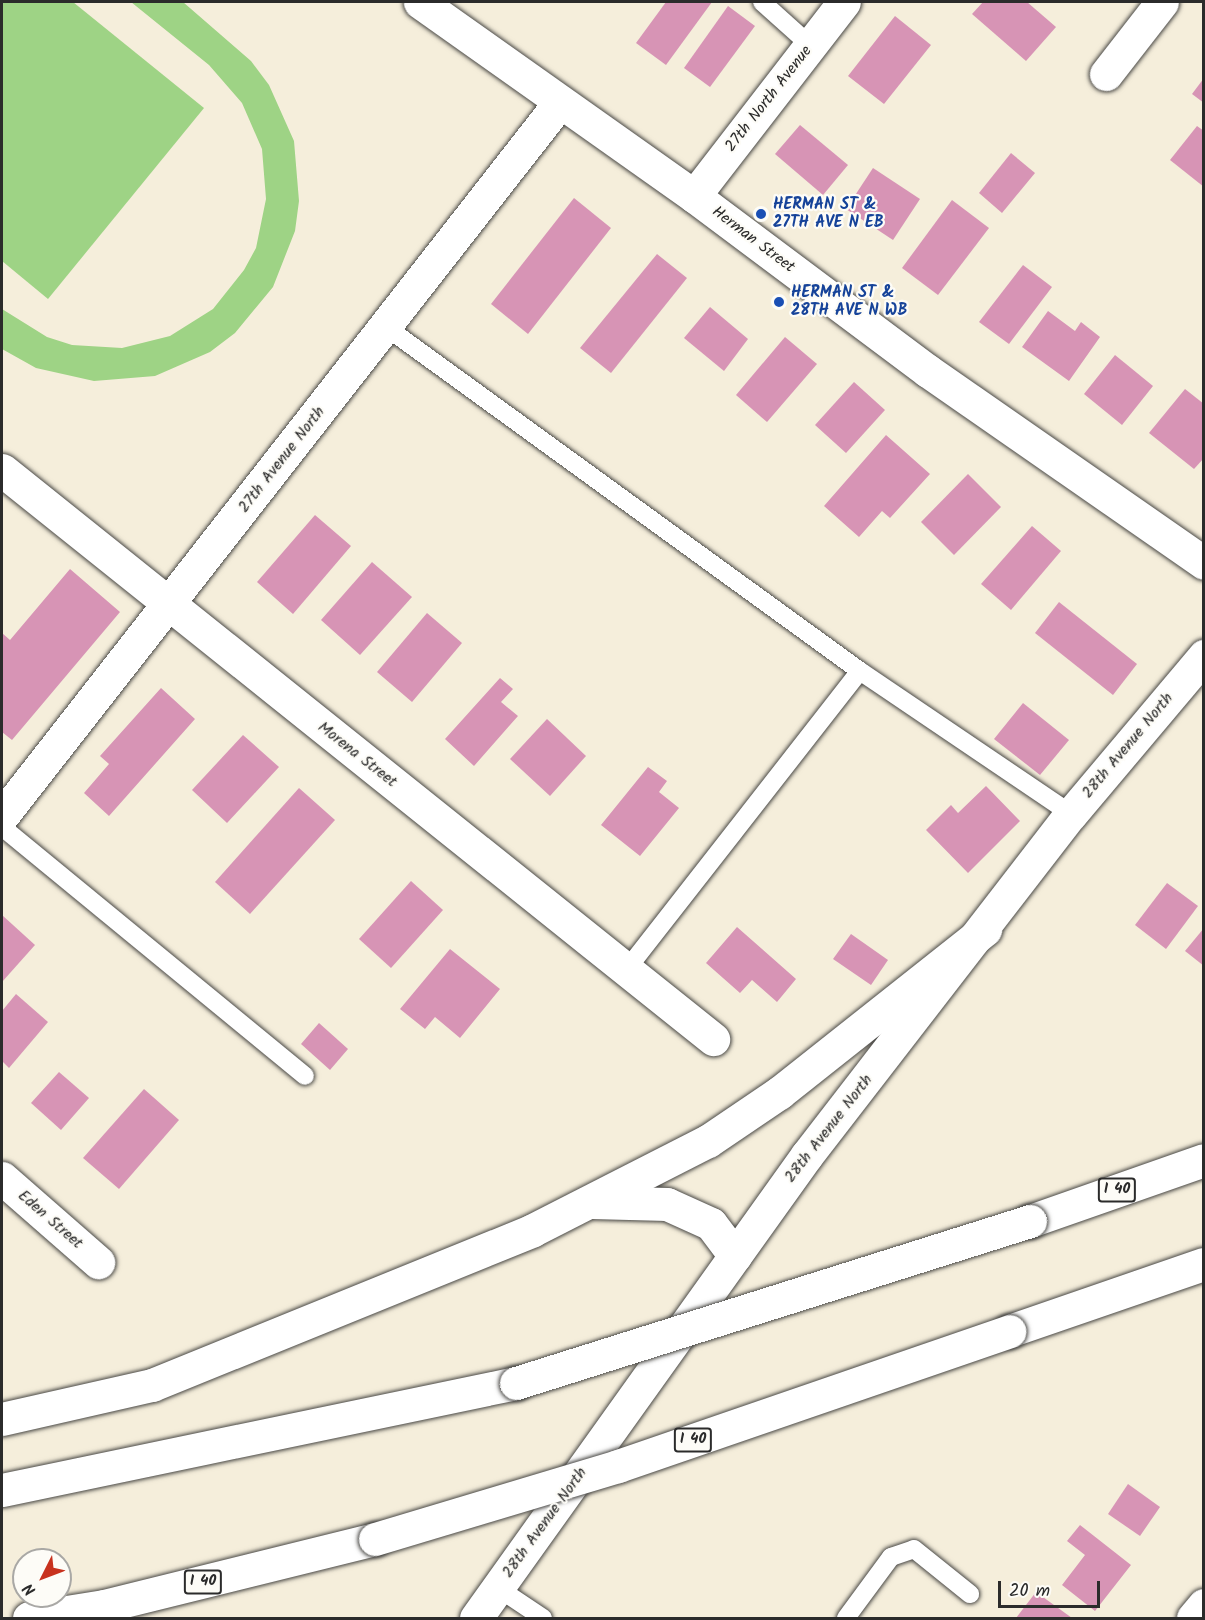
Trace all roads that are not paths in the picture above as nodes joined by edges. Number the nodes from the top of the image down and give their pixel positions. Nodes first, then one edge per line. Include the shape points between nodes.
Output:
1 (420, 2) edge
2 (762, 2) edge
3 (844, 2) edge
4 (1162, 2) edge
5 (811, 46) junction
6 (1106, 74) dead end
7 (560, 102) junction
8 (694, 196) junction
9 (386, 327) junction
10 (2, 470) edge
11 (1203, 562) edge
12 (168, 606) junction
13 (1203, 656) edge
14 (860, 672) junction
15 (1071, 814) junction
16 (2, 816) edge
17 (2, 827) edge
18 (986, 930) junction
19 (627, 969) junction
20 (713, 1039) dead end
21 (305, 1076) dead end
22 (1203, 1160) edge
23 (2, 1178) edge
24 (589, 1202) junction
25 (735, 1256) junction
26 (98, 1262) dead end
27 (1203, 1264) edge
28 (2, 1419) edge
29 (2, 1490) edge
30 (498, 1588) junction
31 (970, 1594) dead end
32 (1203, 1605) edge
33 (29, 1618) edge
34 (476, 1618) edge
35 (543, 1618) edge
36 (846, 1618) edge
37 (1193, 1618) edge

1 - 7 main road, Herman Street
2 - 5 lane
3 - 5 main road, 27th North Avenue
4 - 6 main road
5 - 8 main road, 27th North Avenue
7 - 8 main road, Herman Street
7 - 9 main road, 27th Avenue North
8 - 11 main road, Herman Street via 928,371
9 - 12 main road, 27th Avenue North
9 - 14 lane
10 - 12 main road, Morena Street
12 - 16 main road, 27th Avenue North
12 - 19 main road, Morena Street
13 - 15 main road, 28th Avenue North
14 - 15 lane
14 - 19 lane
15 - 18 main road, 28th Avenue North
17 - 21 lane
18 - 24 main road via 770,1099 708,1141
18 - 25 main road, 28th Avenue North via 807,1155
19 - 20 main road, Morena Street
22 - 29 main road, I 40, bridge via 1030,1221 516,1383
23 - 26 main road, Eden Street
24 - 25 main road via 667,1204 711,1224
24 - 28 main road via 533,1230 152,1385
25 - 30 main road, 28th Avenue North
27 - 33 main road, I 40, bridge via 618,1466 375,1539 104,1606
30 - 34 main road, 28th Avenue North
30 - 35 lane
31 - 36 lane via 914,1549 891,1557
32 - 37 main road

